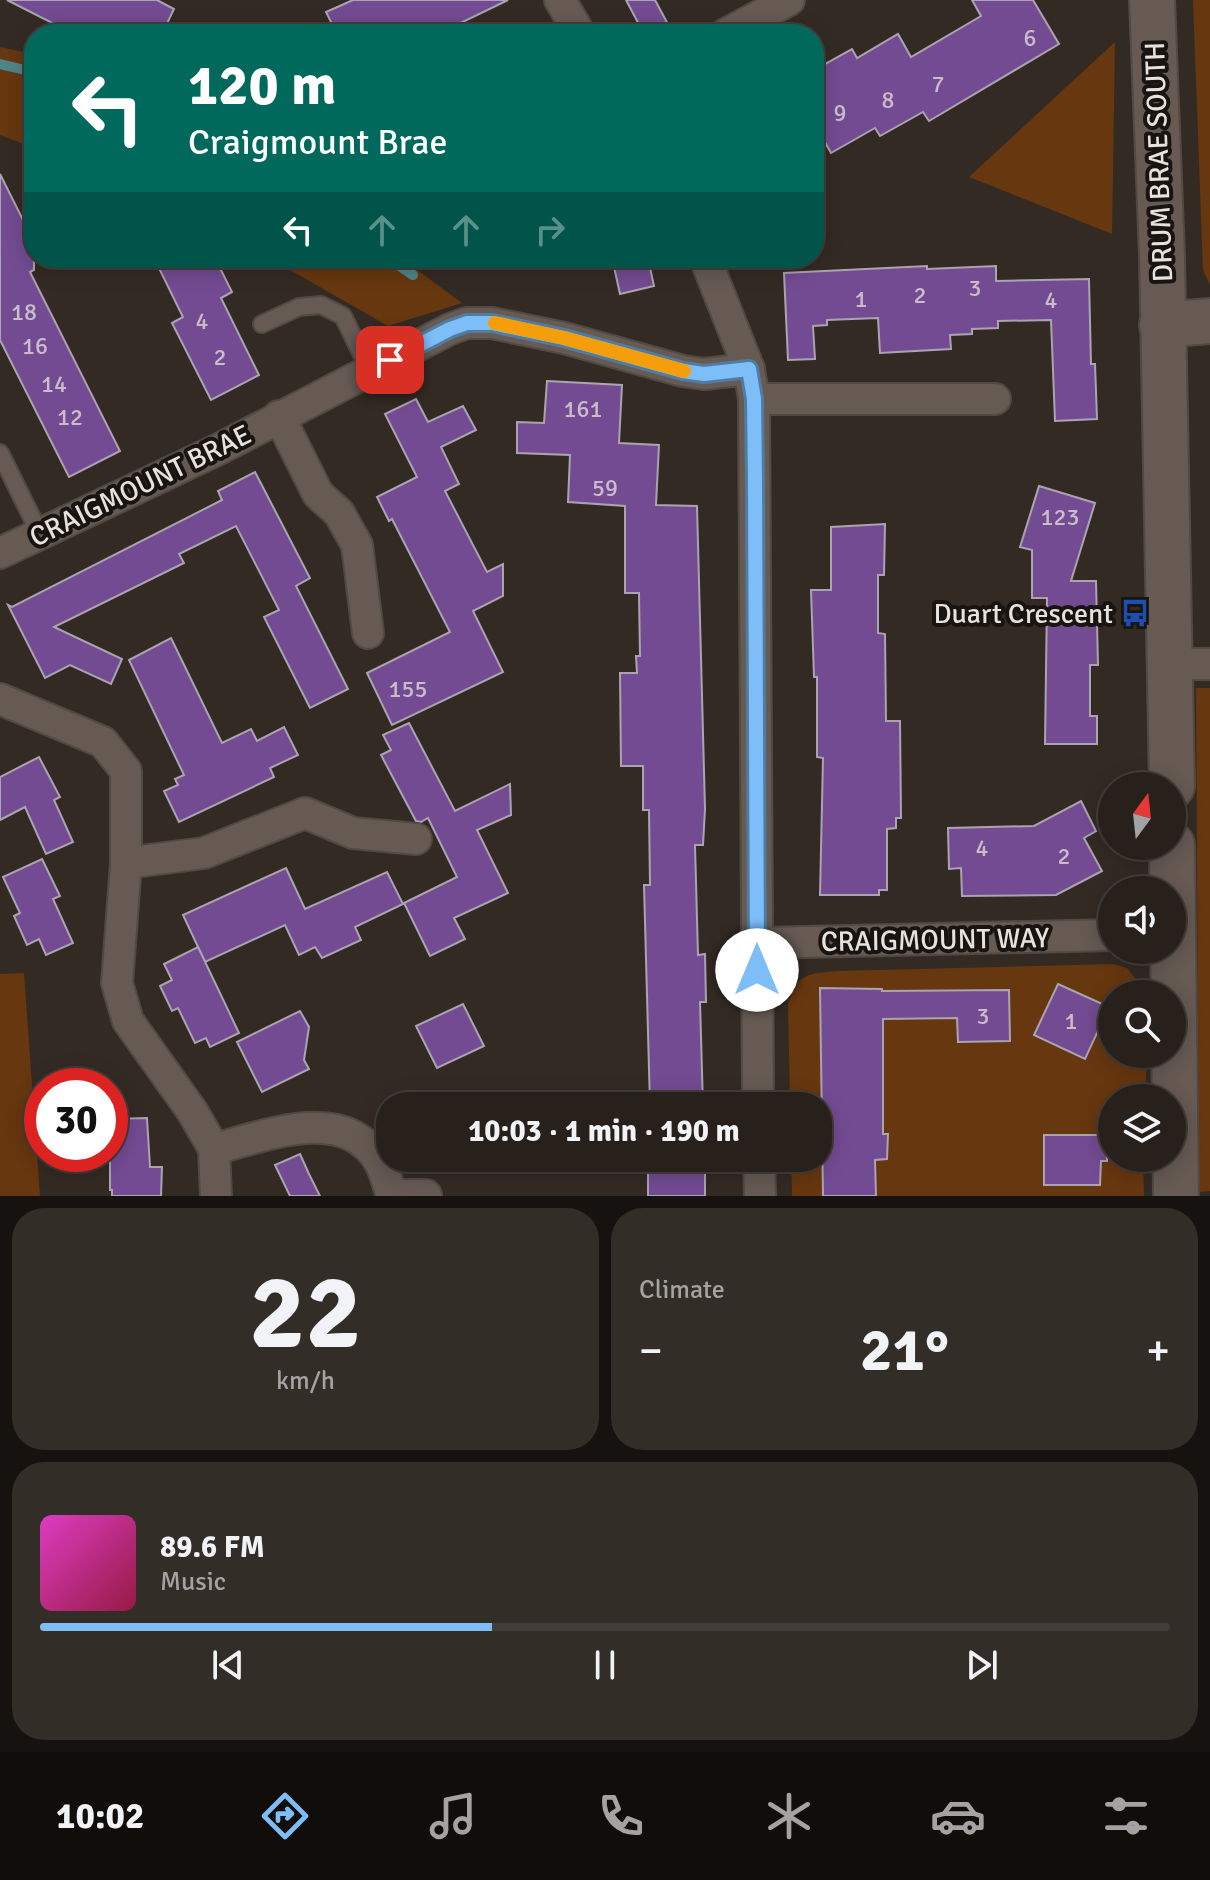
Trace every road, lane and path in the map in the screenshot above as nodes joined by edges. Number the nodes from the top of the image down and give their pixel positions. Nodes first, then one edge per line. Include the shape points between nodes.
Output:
1 (560, 0) edge
2 (789, 0) edge
3 (1152, 0) edge
4 (574, 24) edge
5 (745, 24) edge
6 (709, 268) edge
7 (1210, 321) edge
8 (262, 324) dead end
9 (1162, 325) junction
10 (749, 369) junction
11 (370, 371) junction
12 (754, 399) junction
13 (995, 399) dead end
14 (279, 416) junction
15 (0, 453) edge
16 (40, 534) junction
17 (0, 553) edge
18 (368, 633) dead end
19 (1191, 664) edge
20 (0, 699) edge
21 (1174, 772) edge
22 (416, 839) dead end
23 (126, 863) junction
24 (1098, 935) edge
25 (757, 943) junction
26 (1172, 964) edge
27 (758, 1092) edge
28 (214, 1149) junction
29 (759, 1172) edge
30 (392, 1195) edge
31 (426, 1195) edge
32 (216, 1196) edge
33 (760, 1196) edge
34 (1176, 1196) edge

1 - 4 street
2 - 5 street
3 - 9 main road, DRUM BRAE SOUTH
6 - 10 street
7 - 9 main road
8 - 11 lane via 299,307 321,305 343,316
9 - 19 main road, DRUM BRAE SOUTH via 1166,471
10 - 11 street, CRAIGMOUNT BRAE via 683,371 564,338 467,323
10 - 12 street
11 - 14 street, CRAIGMOUNT BRAE
12 - 13 street
12 - 25 street
14 - 16 street, CRAIGMOUNT BRAE
14 - 18 street, CRAIGMOUNT BRAE via 318,494 339,513 357,545
15 - 16 lane
16 - 17 street, CRAIGMOUNT BRAE
19 - 21 main road
20 - 23 street via 103,742 126,771
22 - 23 street via 353,833 305,813 204,853
23 - 28 street via 117,983 128,1021
24 - 25 street, CRAIGMOUNT WAY
25 - 27 street
26 - 34 main road
28 - 30 street via 295,1129 343,1131 366,1145 380,1162
28 - 32 street
29 - 33 street
30 - 31 street

